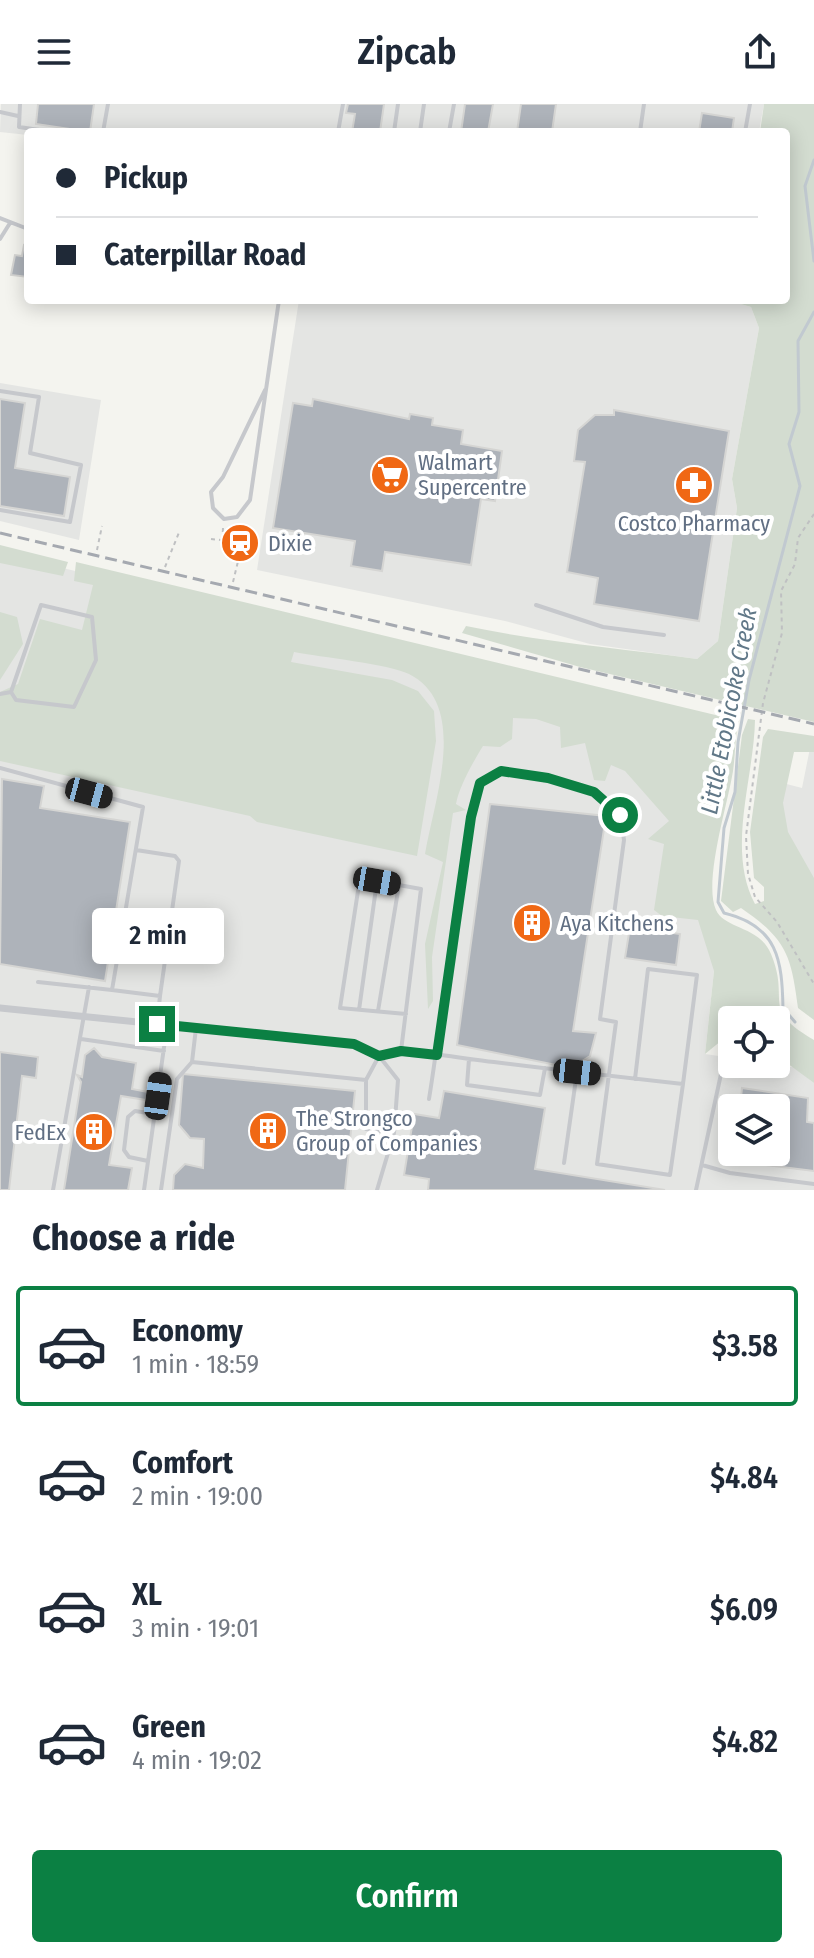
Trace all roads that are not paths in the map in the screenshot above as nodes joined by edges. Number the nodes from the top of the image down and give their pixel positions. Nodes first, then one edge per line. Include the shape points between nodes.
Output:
1 (20, 104) edge
2 (108, 104) edge
3 (343, 104) edge
4 (398, 104) edge
5 (424, 104) edge
6 (454, 104) edge
7 (644, 104) edge
8 (750, 104) edge
9 (0, 112) edge
10 (18, 116) junction
11 (26, 128) edge
12 (104, 128) edge
13 (339, 128) edge
14 (395, 128) edge
15 (421, 128) edge
16 (450, 128) edge
17 (641, 128) edge
18 (746, 128) edge
19 (0, 218) edge
20 (10, 223) junction
21 (24, 228) edge
22 (0, 239) edge
23 (278, 304) edge
24 (265, 390) junction
25 (0, 391) edge
26 (0, 510) edge
27 (536, 605) dead end
28 (664, 635) dead end
29 (11, 692) junction
30 (0, 694) edge
31 (0, 768) edge
32 (136, 850) junction
33 (377, 881) junction
34 (399, 885) junction
35 (38, 982) dead end
36 (89, 987) junction
37 (112, 990) junction
38 (160, 996) junction
39 (0, 1008) edge
40 (359, 1010) junction
41 (378, 1011) junction
42 (406, 1014) junction
43 (85, 1017) junction
44 (157, 1024) junction
45 (167, 1025) junction
46 (196, 1028) junction
47 (81, 1039) junction
48 (164, 1051) junction
49 (401, 1051) junction
50 (437, 1055) junction
51 (379, 1056) junction
52 (469, 1059) junction
53 (192, 1062) junction
54 (545, 1068) junction
55 (577, 1072) junction
56 (607, 1075) junction
57 (720, 1078) edge
58 (635, 1079) junction
59 (366, 1080) junction
60 (683, 1084) junction
61 (429, 1099) dead end
62 (155, 1114) junction
63 (394, 1133) junction
64 (148, 1161) junction
65 (564, 1163) dead end
66 (702, 1165) junction
67 (814, 1184) edge
68 (53, 1190) edge
69 (144, 1190) edge
70 (161, 1190) edge
71 (377, 1190) edge
72 (696, 1190) edge

1 - 10 lane
2 - 12 lane
3 - 13 lane
4 - 14 lane
5 - 15 lane
6 - 16 lane
7 - 17 lane
8 - 18 lane
9 - 10 lane
10 - 11 lane via 19,127
19 - 20 lane
20 - 21 lane
20 - 22 lane
23 - 24 lane
24 - 24 lane via 211,492 213,508 224,519 237,517 250,500
25 - 26 lane via 39,397 30,453 81,465 70,522
27 - 28 lane via 603,627
29 - 29 lane via 41,605 92,617 96,660 74,707 16,700
29 - 30 lane
31 - 32 lane via 143,807
32 - 37 lane
32 - 38 lane via 178,857
33 - 34 lane
33 - 40 lane
33 - 40 lane via 360,878 340,1008
34 - 41 lane
34 - 42 lane via 421,889
35 - 36 lane
36 - 37 lane
36 - 43 lane
37 - 38 lane
38 - 44 lane
39 - 43 street
40 - 41 lane
41 - 42 lane
42 - 49 lane
43 - 44 street
43 - 47 lane
44 - 45 street
45 - 46 street
45 - 48 lane
46 - 51 street via 354,1044
46 - 53 lane
47 - 48 lane
47 - 68 lane
48 - 62 lane
49 - 50 lane
49 - 51 lane
50 - 52 lane
50 - 56 lane via 471,817 480,783 501,771 594,792 620,815 624,840 600,1019 616,1022
50 - 61 lane
51 - 59 lane
51 - 63 lane via 398,1080
52 - 54 lane
52 - 54 lane via 467,1085 540,1095
53 - 59 lane
53 - 70 lane via 177,1079
54 - 55 lane
55 - 56 lane
55 - 65 lane
56 - 58 lane
56 - 60 lane via 597,1164 670,1175
57 - 66 lane
58 - 60 lane
58 - 60 lane via 648,969 697,975
59 - 63 lane via 366,1129
62 - 64 lane
62 - 64 lane via 135,1111 128,1117 124,1150 129,1157
63 - 71 lane
64 - 69 lane
66 - 67 lane
66 - 72 lane

